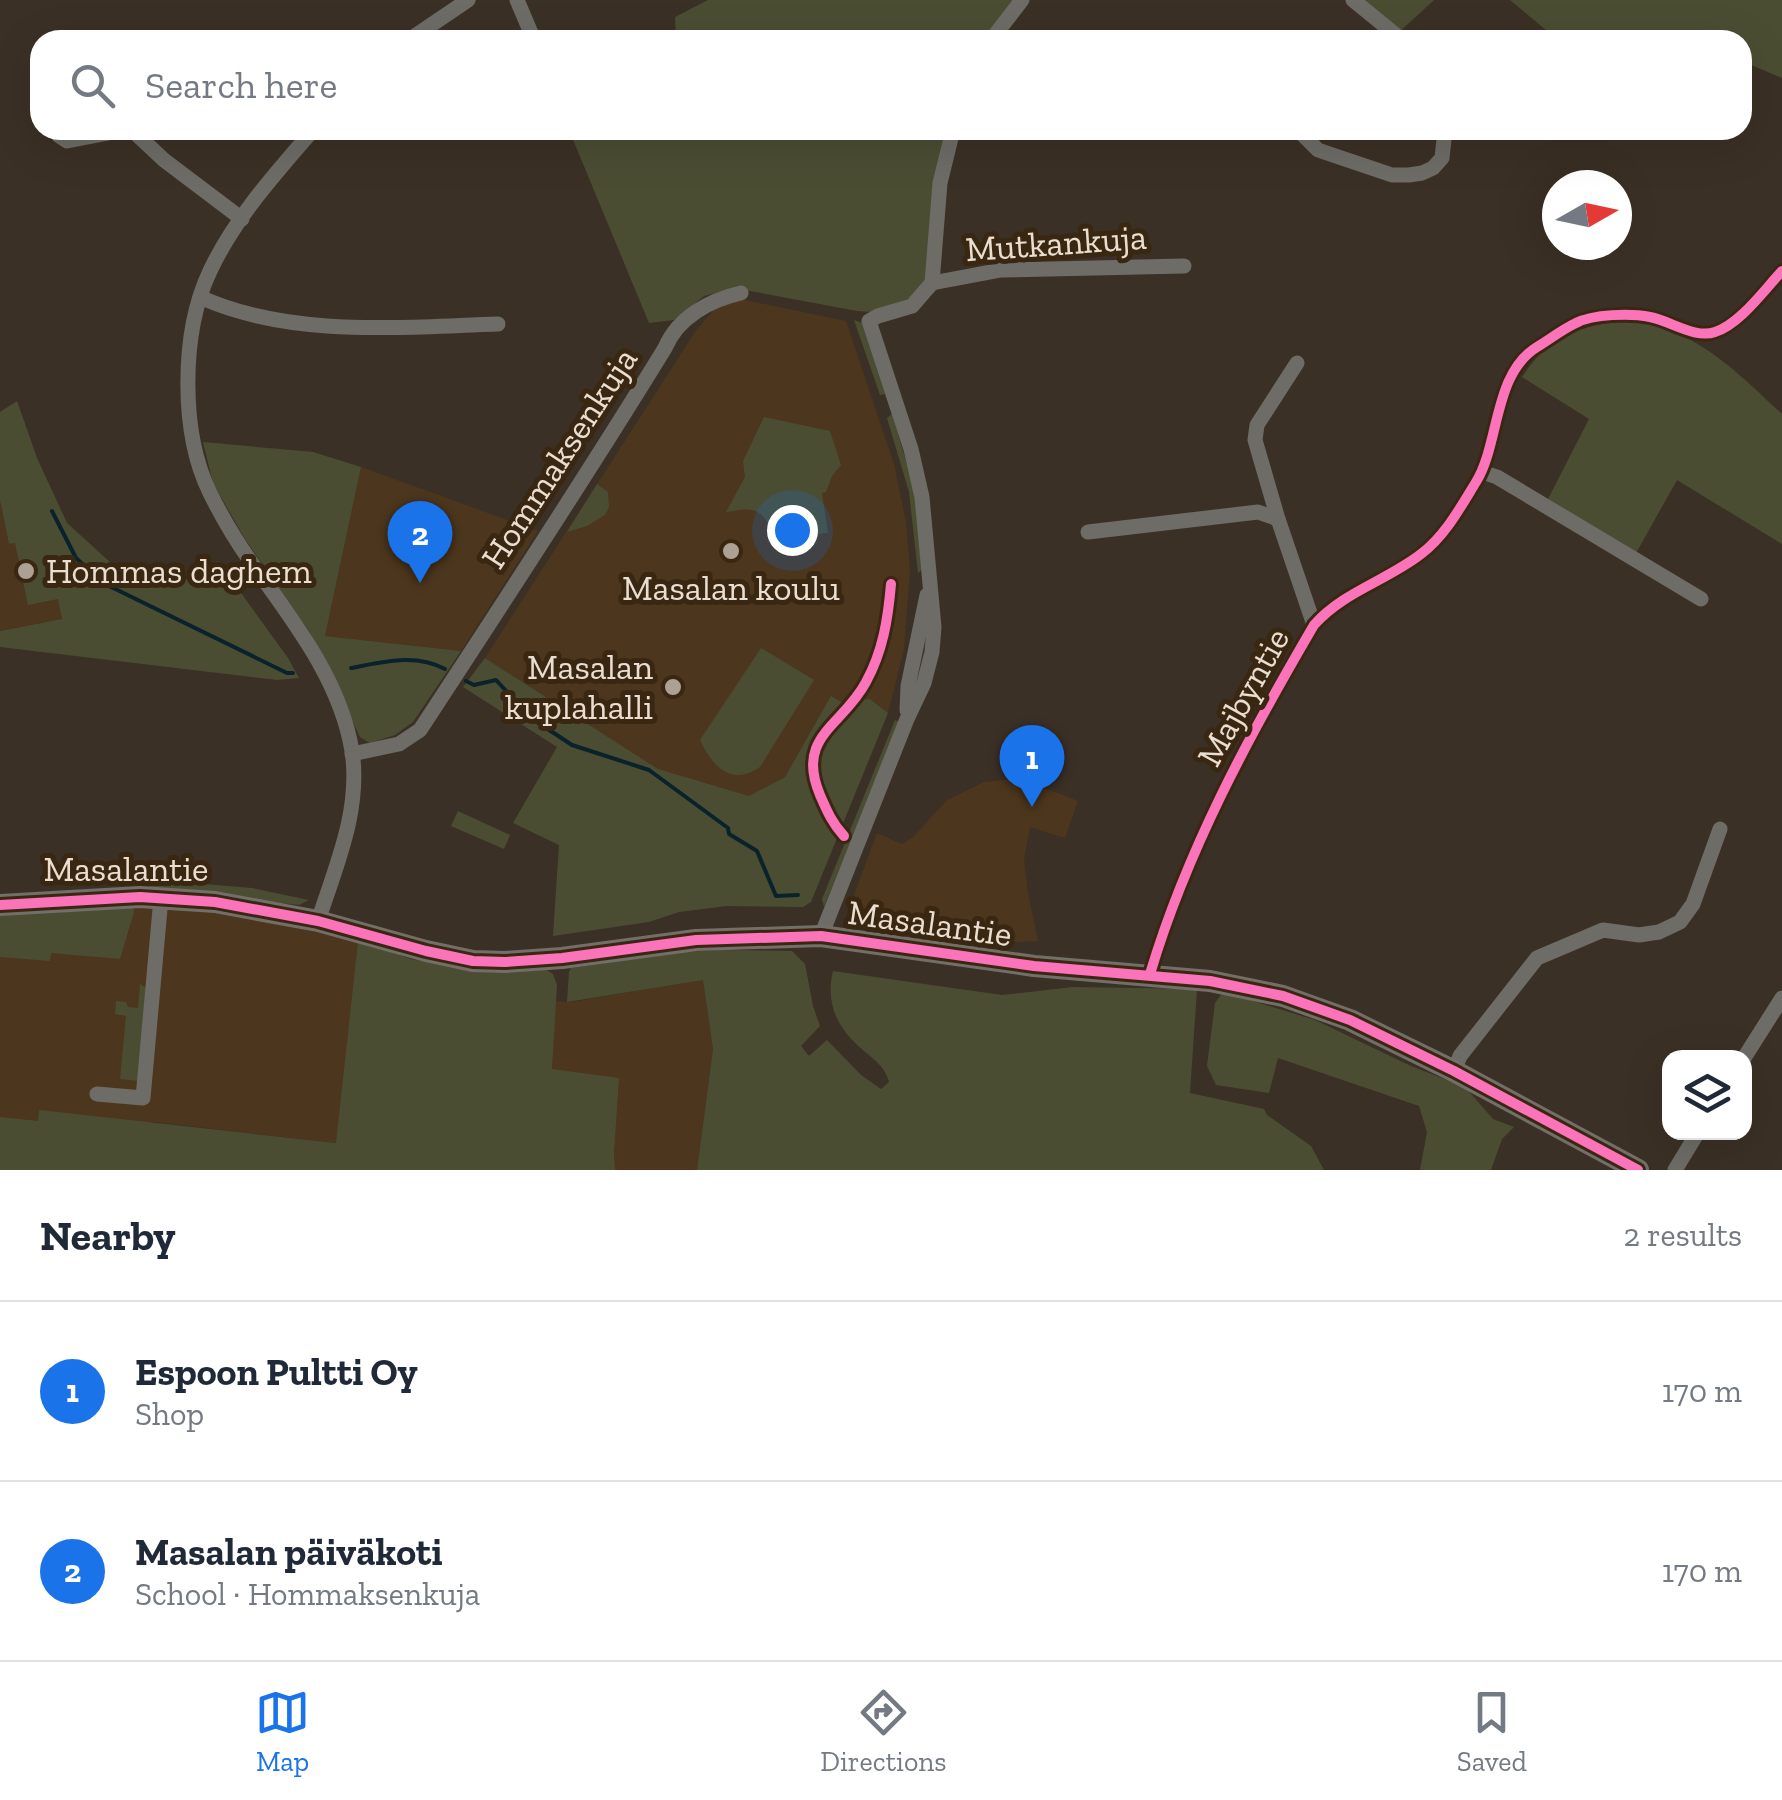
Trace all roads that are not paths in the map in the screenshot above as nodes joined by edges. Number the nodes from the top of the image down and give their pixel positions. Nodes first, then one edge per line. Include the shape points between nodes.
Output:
1 (468, 0) edge
2 (517, 0) edge
3 (1022, 0) edge
4 (1352, 0) edge
5 (424, 30) edge
6 (530, 30) edge
7 (1000, 30) edge
8 (1390, 30) edge
9 (140, 140) edge
10 (303, 140) edge
11 (951, 140) edge
12 (1308, 140) edge
13 (1445, 140) edge
14 (242, 218) junction
15 (1184, 266) dead end
16 (1782, 271) edge
17 (932, 283) junction
18 (741, 293) dead end
19 (200, 297) junction
20 (498, 324) dead end
21 (1297, 363) dead end
22 (1482, 472) junction
23 (1278, 519) junction
24 (1088, 532) dead end
25 (1701, 599) dead end
26 (1314, 625) junction
27 (352, 754) junction
28 (1720, 828) dead end
29 (161, 898) junction
30 (0, 905) edge
31 (318, 920) junction
32 (821, 936) junction
33 (1150, 974) junction
34 (1782, 998) edge
35 (1749, 1050) edge
36 (1454, 1070) junction
37 (96, 1094) dead end
38 (1693, 1140) edge
39 (1638, 1170) edge
40 (1675, 1170) edge

1 - 5 street
2 - 6 street
3 - 7 street
4 - 8 street
9 - 14 street
10 - 14 street
11 - 17 street
12 - 13 street via 1318,150 1408,175 1433,168
14 - 19 street
15 - 17 street, Mutkankuja via 1001,270
16 - 22 street, Majbyntie via 1733,322 1706,335 1650,316 1618,314 1579,320 1532,350 1507,387
17 - 32 street via 912,306 869,321 915,465 927,532 932,652
18 - 27 street, Hommaksenkuja via 697,310 671,335 420,730 398,744
19 - 20 street via 244,313 332,327
19 - 27 street via 189,400 208,490 330,684
21 - 23 street via 1257,425 1255,440
22 - 25 street
22 - 26 street, Majbyntie via 1422,554 1328,609
23 - 24 street via 1258,512
23 - 26 street
26 - 33 street, Majbyntie via 1232,769
27 - 31 street via 349,828
28 - 36 street via 1680,922 1639,935 1603,930 1537,958
29 - 30 street, Masalantie
29 - 31 street, Masalantie
29 - 37 street via 142,1098
31 - 32 street, Masalantie via 450,957 505,962 696,940
32 - 33 street, Masalantie via 1034,966
33 - 36 street, Masalantie via 1283,996
34 - 35 street
36 - 39 street, Masalantie
38 - 40 street

